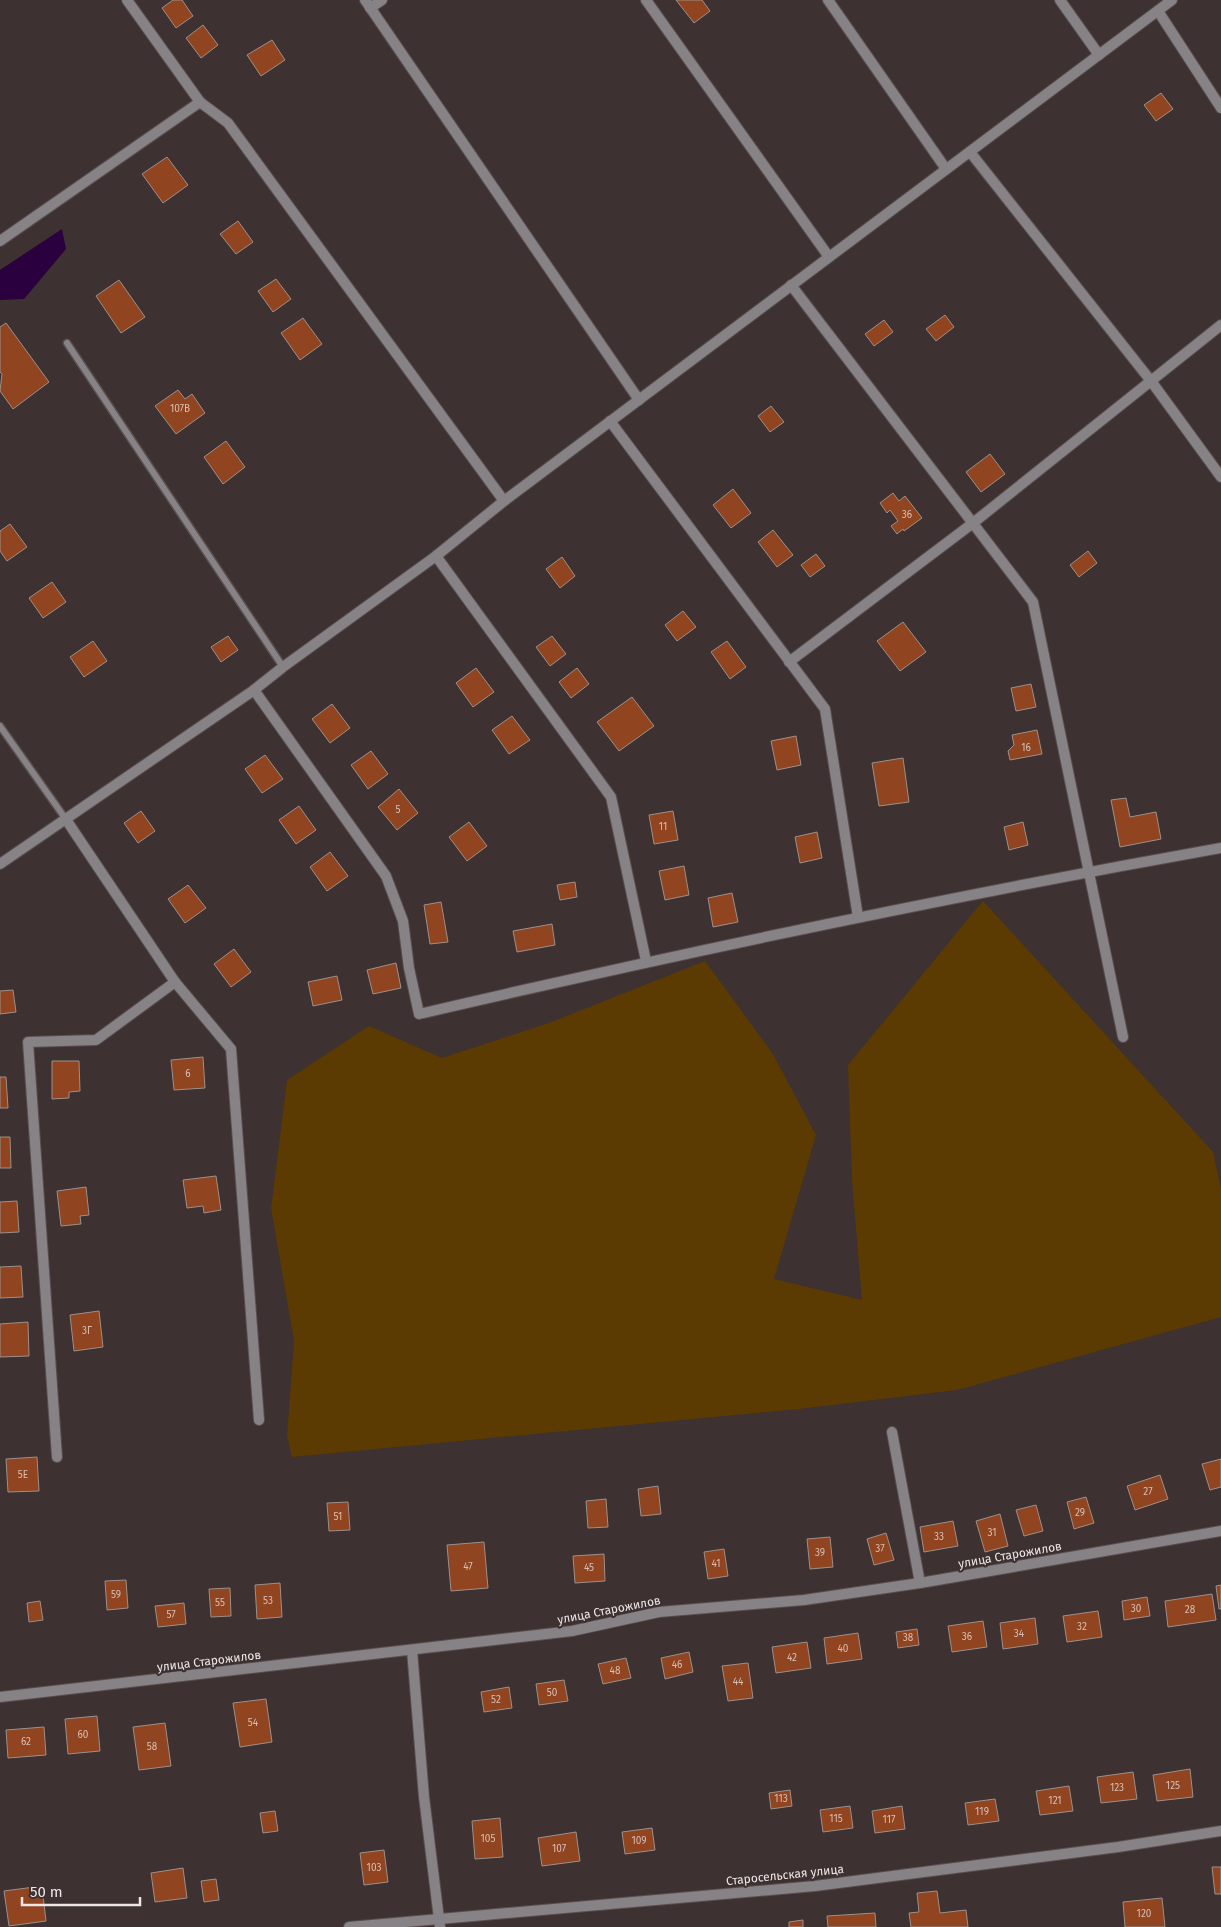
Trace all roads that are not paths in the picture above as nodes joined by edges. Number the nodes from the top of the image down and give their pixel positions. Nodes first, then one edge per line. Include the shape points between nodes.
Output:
1 (127, 0) edge
2 (382, 0) edge
3 (646, 0) edge
4 (828, 0) edge
5 (1060, 0) edge
6 (1172, 0) edge
7 (367, 4) edge
8 (1158, 11) junction
9 (1099, 55) junction
10 (200, 102) junction
11 (1221, 108) edge
12 (970, 152) junction
13 (946, 169) junction
14 (0, 239) edge
15 (828, 257) junction
16 (791, 286) junction
17 (1221, 325) edge
18 (67, 343) dead end
19 (1151, 381) junction
20 (639, 400) junction
21 (610, 421) junction
22 (1221, 477) edge
23 (504, 501) junction
24 (973, 523) junction
25 (436, 556) junction
26 (789, 662) junction
27 (283, 667) junction
28 (254, 690) junction
29 (0, 726) edge
30 (65, 818) junction
31 (1221, 848) edge
32 (0, 864) edge
33 (1089, 872) junction
34 (858, 917) junction
35 (646, 961) junction
36 (175, 982) junction
37 (1123, 1037) dead end
38 (258, 1420) dead end
39 (892, 1432) dead end
40 (57, 1457) dead end
41 (1221, 1531) edge
42 (920, 1583) junction
43 (412, 1650) junction
44 (0, 1697) edge
45 (1221, 1831) edge
46 (440, 1923) edge
47 (348, 1927) edge

1 - 10 street
2 - 7 street
3 - 15 street
4 - 13 street
5 - 9 street
6 - 8 street
7 - 20 street
8 - 9 street
8 - 11 street
9 - 12 street
10 - 14 street
10 - 23 street via 228,123
12 - 13 street
12 - 19 street
13 - 15 street
15 - 16 street
16 - 20 street
16 - 24 street
17 - 19 street
18 - 27 lane
19 - 22 street
19 - 24 street
20 - 21 street
21 - 23 street
21 - 26 street
23 - 25 street
24 - 26 street
24 - 33 street via 1034,602
25 - 27 street
25 - 35 street via 610,797
26 - 34 street via 825,709
27 - 28 street
28 - 30 street
28 - 35 street via 386,876 403,921 409,968 420,1014
29 - 30 lane
30 - 32 street
30 - 36 street
31 - 33 street
33 - 34 street
33 - 37 street
34 - 35 street
36 - 38 street via 231,1049
36 - 40 street via 96,1040 28,1042
39 - 42 street
41 - 42 street, улица Старожилов
42 - 43 street, улица Старожилов via 804,1600 659,1612 572,1631
43 - 44 street, улица Старожилов
43 - 46 street via 424,1797
45 - 46 street, Старосельская улица via 815,1886
46 - 47 street, Старосельская улица

